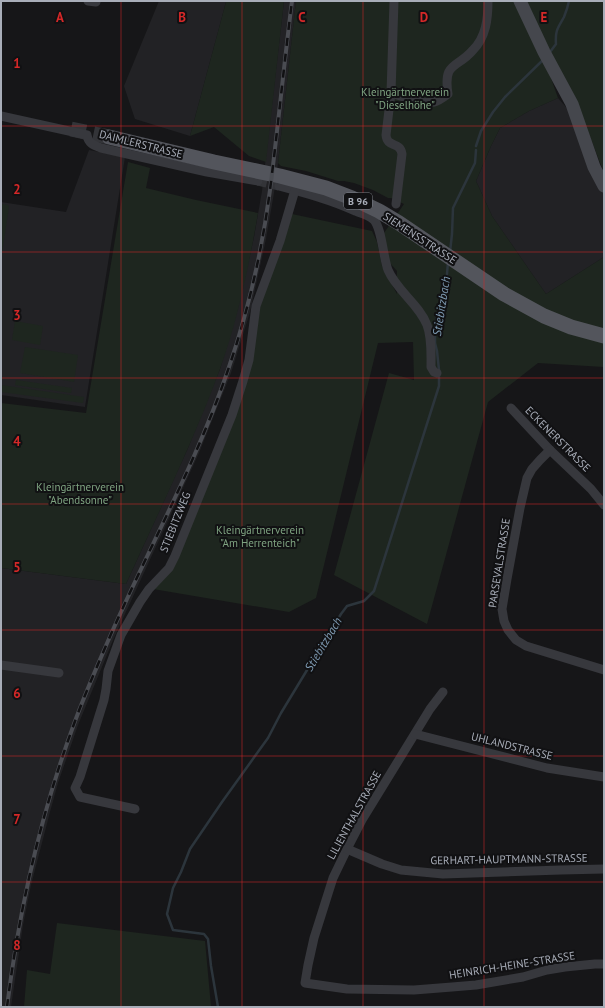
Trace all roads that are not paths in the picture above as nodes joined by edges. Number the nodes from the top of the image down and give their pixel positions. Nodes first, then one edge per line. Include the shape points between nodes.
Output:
1 (88, 1) edge
2 (96, 1) edge
3 (394, 1) edge
4 (488, 1) edge
5 (520, 1) edge
6 (391, 93) junction
7 (1, 116) edge
8 (109, 137) tunnel mouth
9 (258, 182) tunnel mouth
10 (280, 186) tunnel mouth
11 (604, 186) edge
12 (295, 190) junction
13 (396, 204) dead end
14 (604, 336) edge
15 (437, 373) dead end
16 (511, 408) dead end
17 (550, 450) junction
18 (604, 505) edge
19 (1, 665) edge
20 (604, 670) edge
21 (59, 673) dead end
22 (443, 692) dead end
23 (415, 734) junction
24 (604, 777) edge
25 (135, 809) dead end
26 (347, 849) junction
27 (604, 869) edge
28 (604, 964) edge
29 (305, 983) joint

1 - 2 street
3 - 6 street
4 - 6 street via 484,33 474,50 454,65 448,73 448,94 433,103 426,103
5 - 11 street via 546,57 572,104 594,167
6 - 13 street via 386,140 398,146 402,154
7 - 9 street, DAIMLERSTRASSE via 86,135 90,143 101,148
8 - 14 main road, SIEMENSSTRASSE / B 96 via 280,176 352,198 379,211 504,294 544,316
10 - 12 street
12 - 15 street via 347,207 374,220 378,226 391,276 418,309 428,327 431,368
12 - 25 street, STIEBITZWEG via 280,241 256,306 249,360 232,415 169,568 140,602 121,635 108,671 104,700 75,788 80,797
16 - 17 street, ECKENERSTRASSE
17 - 18 street, ECKENERSTRASSE
17 - 20 street, PARSEVALSTRASSE via 532,469 528,478 507,579 502,609 504,621 516,640 526,646
19 - 21 street
22 - 23 street, LILIENTHALSTRASSE
23 - 24 street, UHLANDSTRASSE via 547,768
23 - 26 street, LILIENTHALSTRASSE
26 - 27 street, GERHART-HAUPTMANN-STRASSE via 401,870 443,874
26 - 29 street, LILIENTHALSTRASSE via 333,878 314,938
28 - 29 street, HEINRICH-HEINE-STRASSE via 565,967 476,985 414,990 347,989

